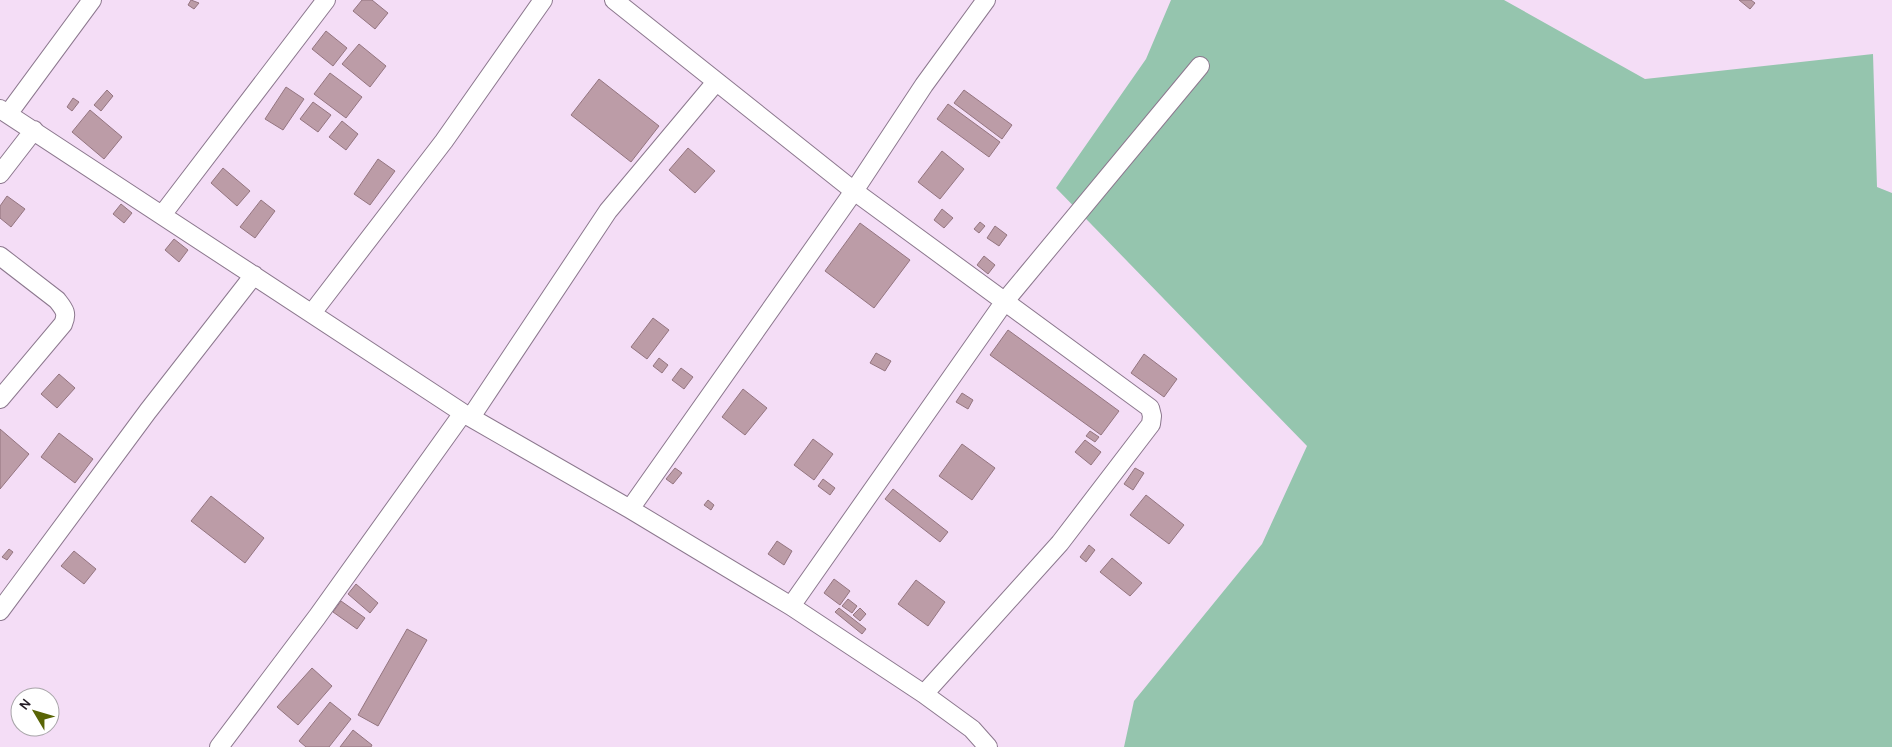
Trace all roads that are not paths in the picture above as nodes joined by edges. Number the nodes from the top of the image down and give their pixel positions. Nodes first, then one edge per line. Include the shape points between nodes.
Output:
1 (326, 0) edge
2 (543, 0) edge
3 (614, 0) edge
4 (986, 0) edge
5 (86, 2) edge
6 (1200, 66) dead end
7 (716, 82) junction
8 (4, 111) edge
9 (34, 130) junction
10 (0, 174) edge
11 (854, 191) junction
12 (162, 215) junction
13 (0, 256) edge
14 (254, 275) junction
15 (1005, 301) junction
16 (312, 313) junction
17 (0, 399) edge
18 (467, 415) junction
19 (630, 509) junction
20 (791, 606) junction
21 (0, 611) edge
22 (924, 694) junction
23 (220, 747) edge
24 (988, 747) edge

1 - 12 street
2 - 16 street via 444,141
3 - 7 street
4 - 11 street via 924,84
5 - 8 street
6 - 15 street
7 - 11 street
7 - 18 street via 608,211
8 - 9 street
9 - 10 street
9 - 12 street
11 - 15 street
11 - 19 street
12 - 14 street
13 - 17 street via 58,300 66,316
14 - 16 street
14 - 21 street via 148,411
15 - 20 street
15 - 22 street via 1150,408 1151,424 1060,543
16 - 18 street
18 - 19 street
18 - 23 street
19 - 20 street
20 - 22 street
22 - 24 street via 972,729

